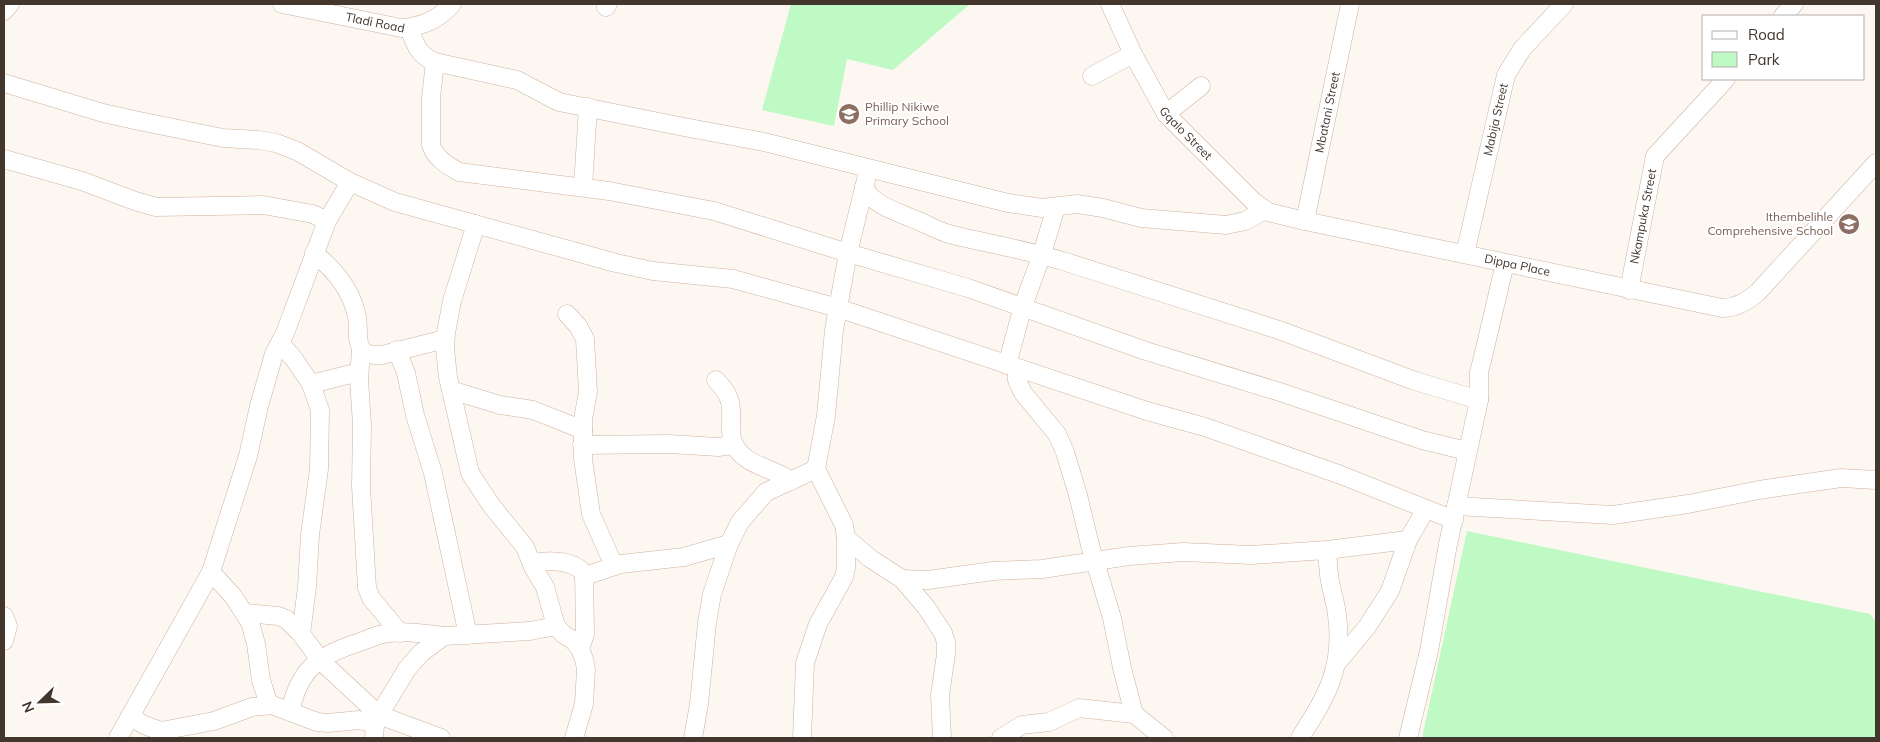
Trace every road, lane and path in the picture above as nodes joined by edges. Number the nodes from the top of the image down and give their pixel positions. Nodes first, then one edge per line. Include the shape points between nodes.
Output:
1 (10, 4) edge
2 (452, 4) edge
3 (1110, 4) edge
4 (1350, 4) edge
5 (1564, 4) edge
6 (1794, 4) edge
7 (291, 5) edge
8 (4, 11) edge
9 (1784, 15) edge
10 (409, 28) junction
11 (1133, 54) junction
12 (435, 62) junction
13 (1092, 76) dead end
14 (1725, 80) edge
15 (4, 83) edge
16 (1201, 86) dead end
17 (588, 107) junction
18 (1166, 114) junction
19 (4, 159) edge
20 (1876, 163) edge
21 (870, 168) junction
22 (350, 182) junction
23 (864, 187) junction
24 (583, 188) junction
25 (1056, 207) junction
26 (1265, 210) junction
27 (327, 221) junction
28 (1305, 222) junction
29 (476, 224) junction
30 (314, 253) junction
31 (848, 253) junction
32 (1042, 254) junction
33 (1465, 254) junction
34 (1504, 263) junction
35 (1629, 290) junction
36 (1023, 306) junction
37 (838, 308) junction
38 (567, 314) dead end
39 (445, 340) junction
40 (280, 343) junction
41 (361, 349) junction
42 (397, 350) junction
43 (1012, 366) junction
44 (359, 372) junction
45 (716, 380) dead end
46 (312, 384) junction
47 (451, 390) junction
48 (1480, 400) junction
49 (582, 437) junction
50 (734, 445) junction
51 (1467, 450) junction
52 (816, 469) junction
53 (1876, 480) edge
54 (791, 481) junction
55 (1426, 509) junction
56 (1455, 513) junction
57 (846, 538) junction
58 (1408, 540) junction
59 (729, 544) junction
60 (1328, 550) junction
61 (1095, 562) junction
62 (532, 564) junction
63 (614, 566) junction
64 (211, 572) junction
65 (585, 576) junction
66 (902, 579) junction
67 (244, 613) junction
68 (4, 616) edge
69 (556, 626) junction
70 (400, 632) junction
71 (302, 634) junction
72 (468, 635) junction
73 (444, 636) junction
74 (4, 641) edge
75 (580, 650) junction
76 (319, 659) junction
77 (1337, 663) junction
78 (269, 705) junction
79 (290, 712) junction
80 (1134, 714) junction
81 (130, 716) junction
82 (376, 726) edge
83 (118, 738) edge
84 (441, 738) edge
85 (574, 738) edge
86 (693, 738) edge
87 (802, 738) edge
88 (942, 738) edge
89 (1001, 738) edge
90 (1164, 738) edge
91 (1300, 738) edge
92 (1408, 738) edge

1 - 8 street
2 - 10 street, Tladi Road via 431,20
3 - 11 street, Gqalo Street
4 - 28 street, Mbatani Street
5 - 33 street, Mabija Street via 1522,49 1506,75
6 - 9 street
7 - 10 street, Tladi Road
10 - 12 street via 417,49
11 - 13 street
11 - 18 street, Gqalo Street
12 - 17 street via 517,80 559,102
12 - 24 street via 430,140 443,163 465,174
14 - 35 street, Nkampuka Street via 1656,156
15 - 22 street via 140,121 223,138 276,143 297,151
16 - 18 street
17 - 21 street via 764,142
17 - 24 street
18 - 26 street, Gqalo Street
19 - 27 street via 82,181 156,207 263,205 313,214
20 - 35 street, Dippa Place via 1758,292 1743,303 1722,308
21 - 23 street
21 - 25 street via 1008,203
22 - 27 street
22 - 29 street via 395,202
23 - 31 street
23 - 32 street via 879,204 947,234
24 - 31 street via 714,211
25 - 26 street via 1077,204 1141,218 1226,225 1245,221
25 - 32 street
26 - 28 street, Gqalo Street
27 - 30 street
28 - 33 street, Dippa Place
29 - 37 street via 616,263 662,272 733,279
29 - 39 street via 452,301
30 - 40 street
30 - 41 street via 329,265 349,294 357,316
31 - 36 street
31 - 37 street
32 - 36 street
32 - 48 street via 1279,330 1415,381
33 - 34 street, Dippa Place
34 - 35 street, Dippa Place
34 - 48 street via 1480,372
36 - 43 street
36 - 51 street via 1146,351 1422,440
37 - 43 street
37 - 52 street via 826,416
38 - 49 street via 585,339 588,392
39 - 42 street
39 - 47 street
40 - 46 street
40 - 64 street via 274,354 248,456
41 - 42 street via 373,355
41 - 44 street
42 - 72 street via 433,473
43 - 55 street via 1147,411 1205,426
43 - 61 street via 1023,393 1057,434 1065,452
44 - 46 street
44 - 70 street via 367,588 371,598
45 - 50 street via 730,399 730,429
46 - 71 street via 320,410 319,469
47 - 49 street via 533,410
47 - 62 street via 470,473 525,546
48 - 51 street
49 - 50 street via 718,447
49 - 63 street via 591,514
50 - 54 street via 747,459
51 - 56 street
52 - 54 street
52 - 57 street via 841,519
53 - 56 street via 1841,478 1613,515
54 - 59 street via 766,492 759,499 740,522
55 - 56 street
55 - 58 street
56 - 92 street via 1429,651
57 - 66 street
57 - 87 street via 846,574 818,624 805,663
58 - 60 street
58 - 77 street via 1390,591 1367,627
59 - 63 street via 684,557
59 - 86 street via 712,594
60 - 61 street via 1251,554 1183,552
60 - 77 street via 1337,614
61 - 66 street via 1042,570 993,571 928,580
61 - 80 street via 1112,618
62 - 65 street via 559,562 580,569
62 - 69 street via 545,587
63 - 65 street
64 - 67 street
64 - 81 street
65 - 75 street via 585,634
66 - 88 street via 926,607 944,637 946,654 940,695
67 - 71 street via 278,616
67 - 78 street via 253,628 261,680
68 - 74 street via 8,626
69 - 72 street
69 - 75 street
70 - 73 street
70 - 76 street via 335,650
71 - 76 street
72 - 73 street
73 - 82 street via 421,652 407,669
75 - 85 street via 586,669 584,704
76 - 79 street via 295,692
76 - 82 street
77 - 91 street via 1330,687
78 - 79 street
78 - 81 street via 252,707 214,721 161,731
79 - 82 street via 317,722 359,720
80 - 89 street via 1079,708 1049,722 1022,725
80 - 90 street
81 - 83 street
82 - 84 street

